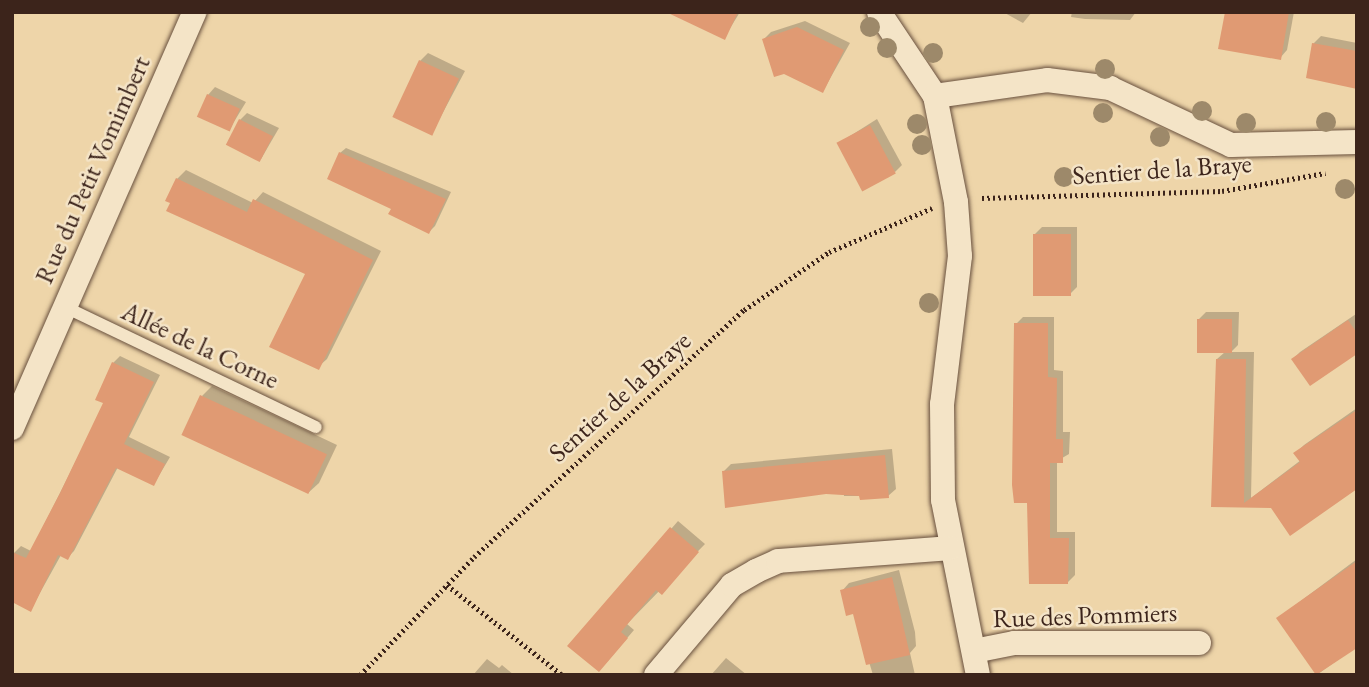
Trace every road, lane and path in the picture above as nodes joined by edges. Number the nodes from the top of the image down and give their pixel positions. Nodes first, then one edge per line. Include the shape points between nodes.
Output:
1 (194, 12) edge
2 (879, 12) edge
3 (935, 96) junction
4 (1357, 142) edge
5 (1327, 172) dead end
6 (976, 199) dead end
7 (946, 204) dead end
8 (65, 307) junction
9 (316, 427) dead end
10 (12, 428) edge
11 (950, 548) junction
12 (447, 585) junction
13 (1199, 643) dead end
14 (976, 663) edge
15 (360, 675) edge
16 (562, 675) edge
17 (656, 675) edge

1 - 8 street, Rue du Petit Vomimbert
2 - 3 street
3 - 4 street via 1047,80 1110,88 1231,145
3 - 11 street via 960,244 942,404 943,500
5 - 6 path, Sentier de la Braye via 1222,191
7 - 12 path, Sentier de la Braye via 908,215 829,252 744,310
8 - 9 lane, Allée de la Corne
8 - 10 street, Rue du Petit Vomimbert
11 - 14 street
11 - 17 street via 778,561 732,585
12 - 15 path, Sentier de la Braye
12 - 16 path
13 - 14 street, Rue des Pommiers via 1014,643

